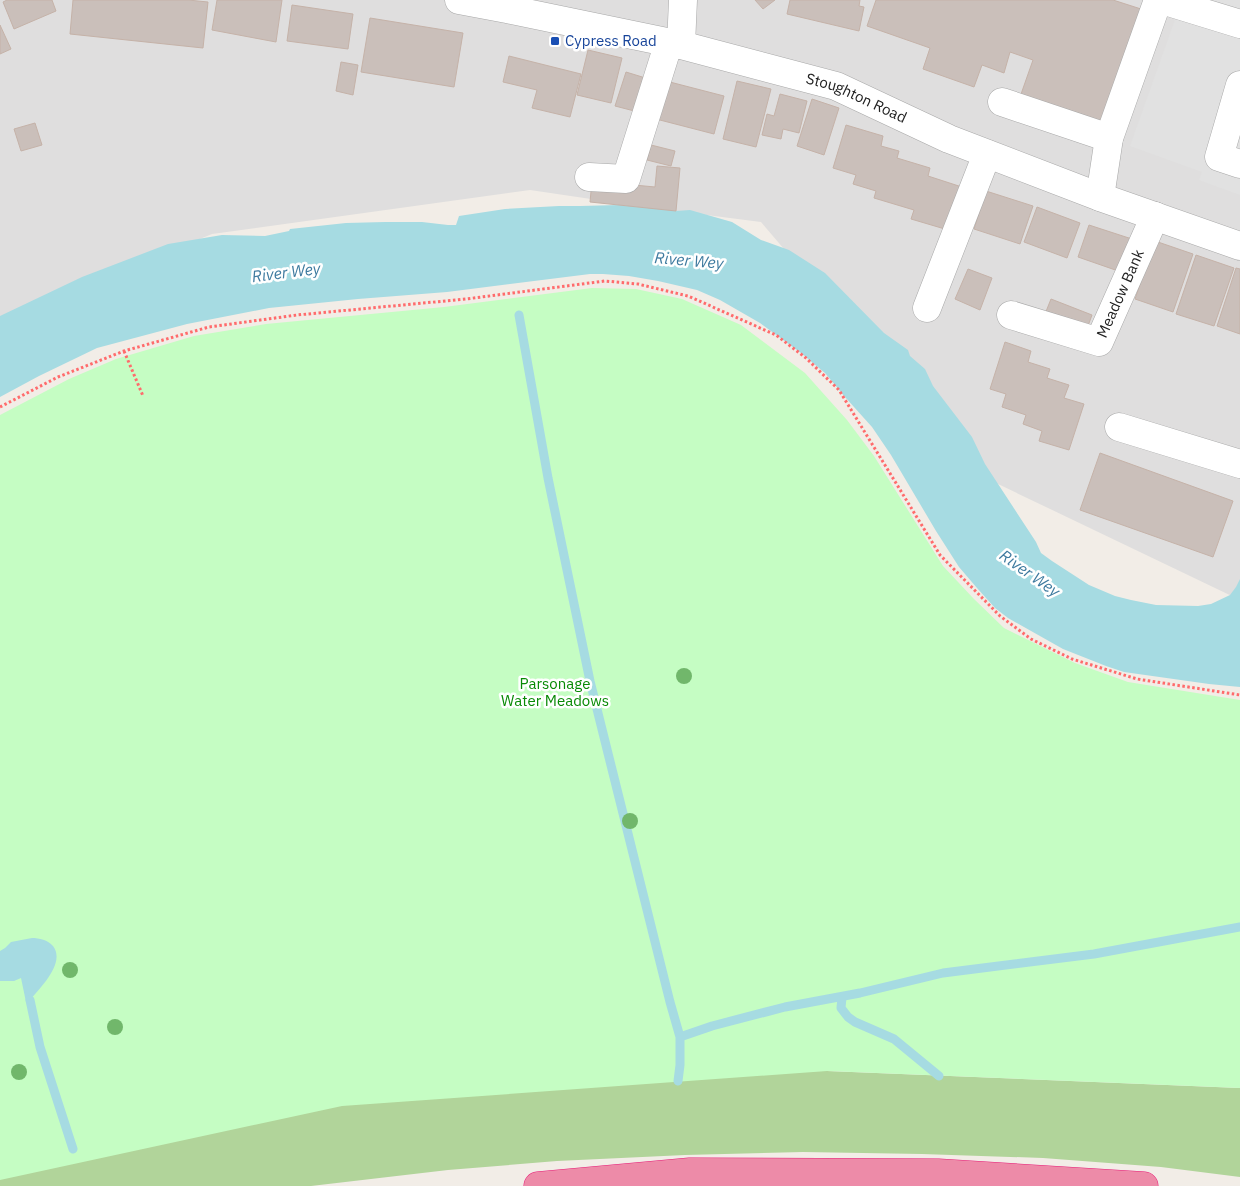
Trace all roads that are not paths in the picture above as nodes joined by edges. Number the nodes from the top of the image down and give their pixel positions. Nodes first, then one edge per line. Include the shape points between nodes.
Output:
1 (459, 0) edge
2 (683, 0) edge
3 (1160, 0) edge
4 (1240, 24) edge
5 (675, 44) junction
6 (1240, 85) edge
7 (1002, 102) dead end
8 (1109, 138) junction
9 (988, 154) junction
10 (1240, 164) edge
11 (589, 177) dead end
12 (1100, 197) junction
13 (1155, 216) junction
14 (1240, 246) edge
15 (927, 308) dead end
16 (1011, 314) dead end
17 (1118, 427) dead end
18 (1240, 464) edge
19 (538, 1186) edge
20 (1144, 1186) edge

1 - 5 street, Stoughton Road
2 - 5 street
3 - 4 street
3 - 8 street
5 - 9 street, Stoughton Road via 836,86
5 - 11 street via 626,179
6 - 10 street via 1219,158
7 - 8 street
8 - 12 street
9 - 12 street, Stoughton Road
9 - 15 street
12 - 13 street, Stoughton Road
13 - 14 street, Stoughton Road
13 - 16 street, Meadow Bank via 1099,342
17 - 18 street
19 - 20 highway via 690,1172 938,1173

